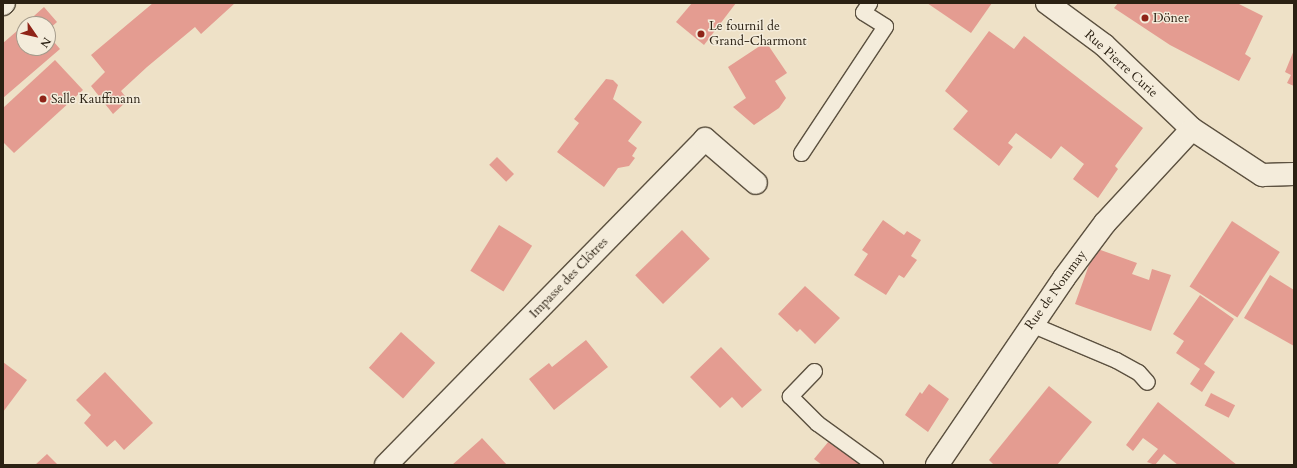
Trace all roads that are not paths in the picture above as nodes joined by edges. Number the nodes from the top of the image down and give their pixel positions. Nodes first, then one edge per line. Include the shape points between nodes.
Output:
1 (869, 3) edge
2 (1047, 3) edge
3 (1192, 129) junction
4 (800, 153) dead end
5 (1294, 174) edge
6 (756, 183) dead end
7 (1031, 324) junction
8 (814, 370) dead end
9 (1147, 382) dead end
10 (386, 465) edge
11 (875, 465) edge
12 (937, 465) edge

1 - 4 lane via 863,12 885,26
2 - 3 street, Rue Pierre Curie via 1104,45
3 - 5 street, Rue Pierre Curie via 1262,175
3 - 7 street, Rue de Nommay via 1106,223
6 - 10 street, Impasse des Clôtres via 705,139
7 - 9 lane via 1116,360 1138,372
7 - 12 street, Rue de Nommay
8 - 11 lane via 790,396 817,423

